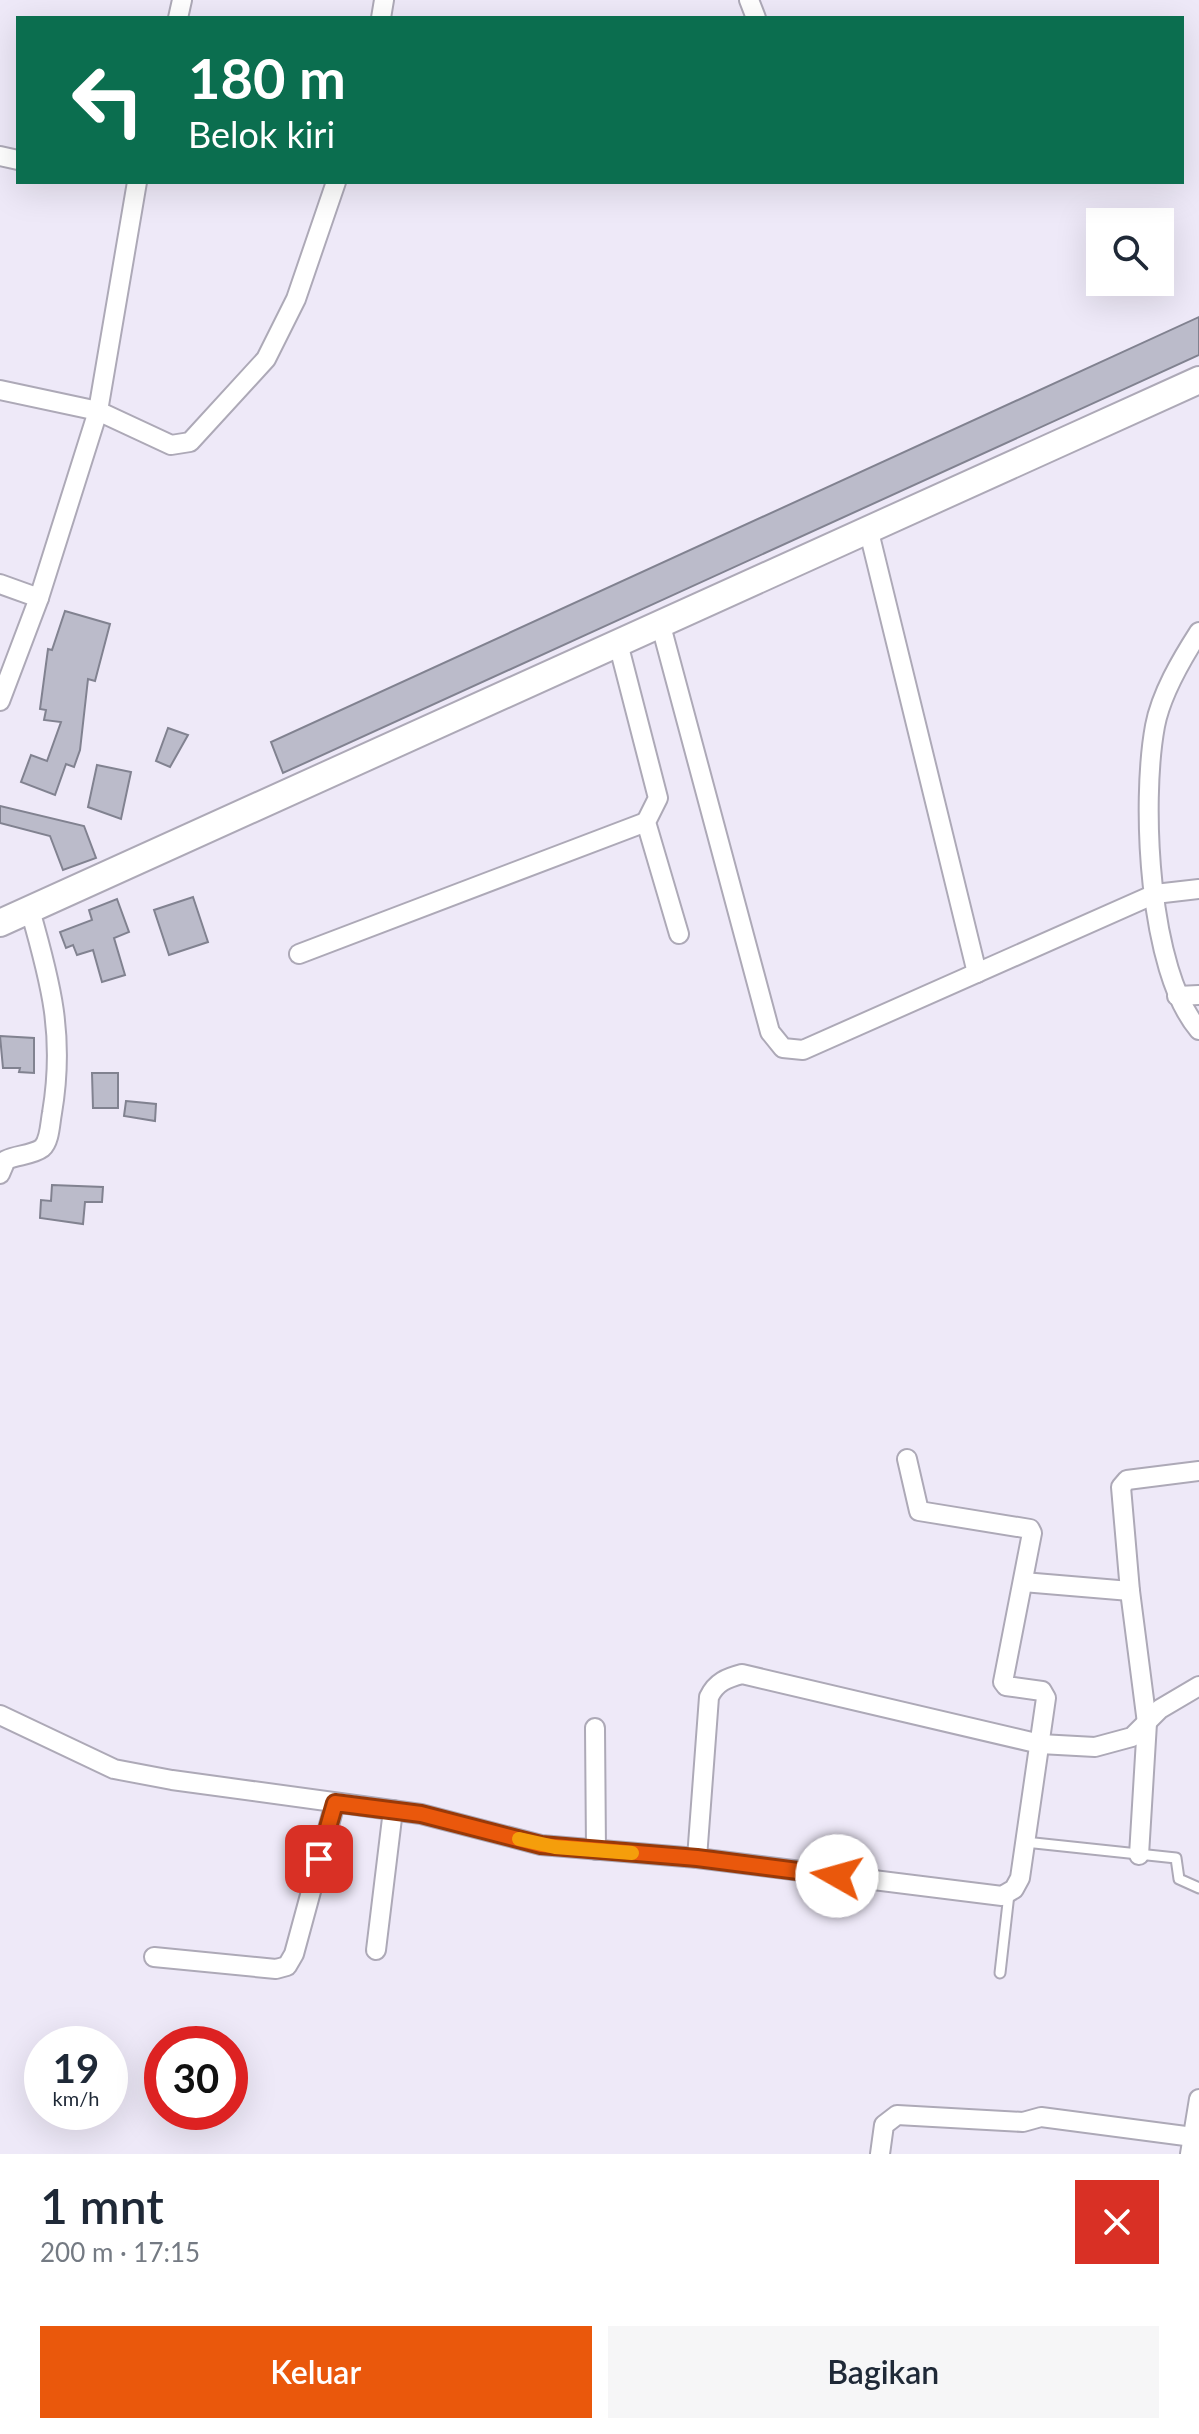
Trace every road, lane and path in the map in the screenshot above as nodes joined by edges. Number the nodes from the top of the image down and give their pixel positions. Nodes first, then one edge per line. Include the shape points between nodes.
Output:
1 (137, 184) edge
2 (335, 184) edge
3 (1199, 380) edge
4 (0, 390) edge
5 (98, 411) junction
6 (869, 532) junction
7 (0, 584) edge
8 (39, 598) junction
9 (660, 622) junction
10 (1199, 632) edge
11 (618, 643) junction
12 (0, 701) edge
13 (646, 822) junction
14 (1199, 889) edge
15 (1155, 894) junction
16 (30, 910) junction
17 (0, 923) edge
18 (679, 934) dead end
19 (299, 954) dead end
20 (977, 973) junction
21 (1199, 995) edge
22 (1177, 996) junction
23 (1199, 1030) edge
24 (0, 1174) edge
25 (907, 1459) dead end
26 (1199, 1471) edge
27 (1023, 1582) junction
28 (1130, 1591) junction
29 (1199, 1686) edge
30 (0, 1715) edge
31 (1147, 1723) junction
32 (595, 1728) dead end
33 (1040, 1744) junction
34 (335, 1803) junction
35 (393, 1810) junction
36 (1025, 1842) junction
37 (596, 1850) junction
38 (1139, 1855) junction
39 (697, 1858) junction
40 (1199, 1888) edge
41 (1009, 1894) junction
42 (376, 1950) dead end
43 (154, 1957) dead end
44 (1000, 1973) dead end
45 (1199, 2099) edge
46 (1192, 2145) edge
47 (880, 2154) edge

1 - 5 street
2 - 5 street via 296,299 266,359 190,442 171,445
3 - 6 main road
4 - 5 street
5 - 8 street
6 - 9 main road
6 - 20 street
7 - 8 street
8 - 12 street
9 - 11 main road
9 - 20 street via 770,1032 783,1048 803,1050
10 - 15 street via 1155,726 1150,784
11 - 13 street via 658,798
11 - 16 main road
13 - 18 street
13 - 19 street
14 - 15 street
15 - 20 street
15 - 22 street via 1162,950
16 - 17 main road
16 - 24 street via 52,988 58,1045 54,1098 41,1149 6,1160
21 - 22 street
22 - 23 street
25 - 27 street via 919,1511 1030,1529
26 - 28 street via 1122,1484
27 - 28 street
27 - 33 street via 1003,1682 1046,1694
28 - 31 street
29 - 31 street via 1171,1701
30 - 34 street via 114,1769
31 - 33 street via 1132,1737 1101,1747
31 - 38 street
32 - 37 street
33 - 36 street
33 - 39 street via 742,1674 732,1677 721,1681 709,1697
34 - 35 street
34 - 43 street via 287,1966
35 - 37 street via 541,1845
35 - 42 street
36 - 38 lane
36 - 41 street via 1020,1878
37 - 39 street
38 - 40 lane via 1176,1858 1179,1879
39 - 41 street
41 - 44 lane
45 - 46 street
46 - 47 street via 1041,2117 1023,2122 897,2115 884,2125

